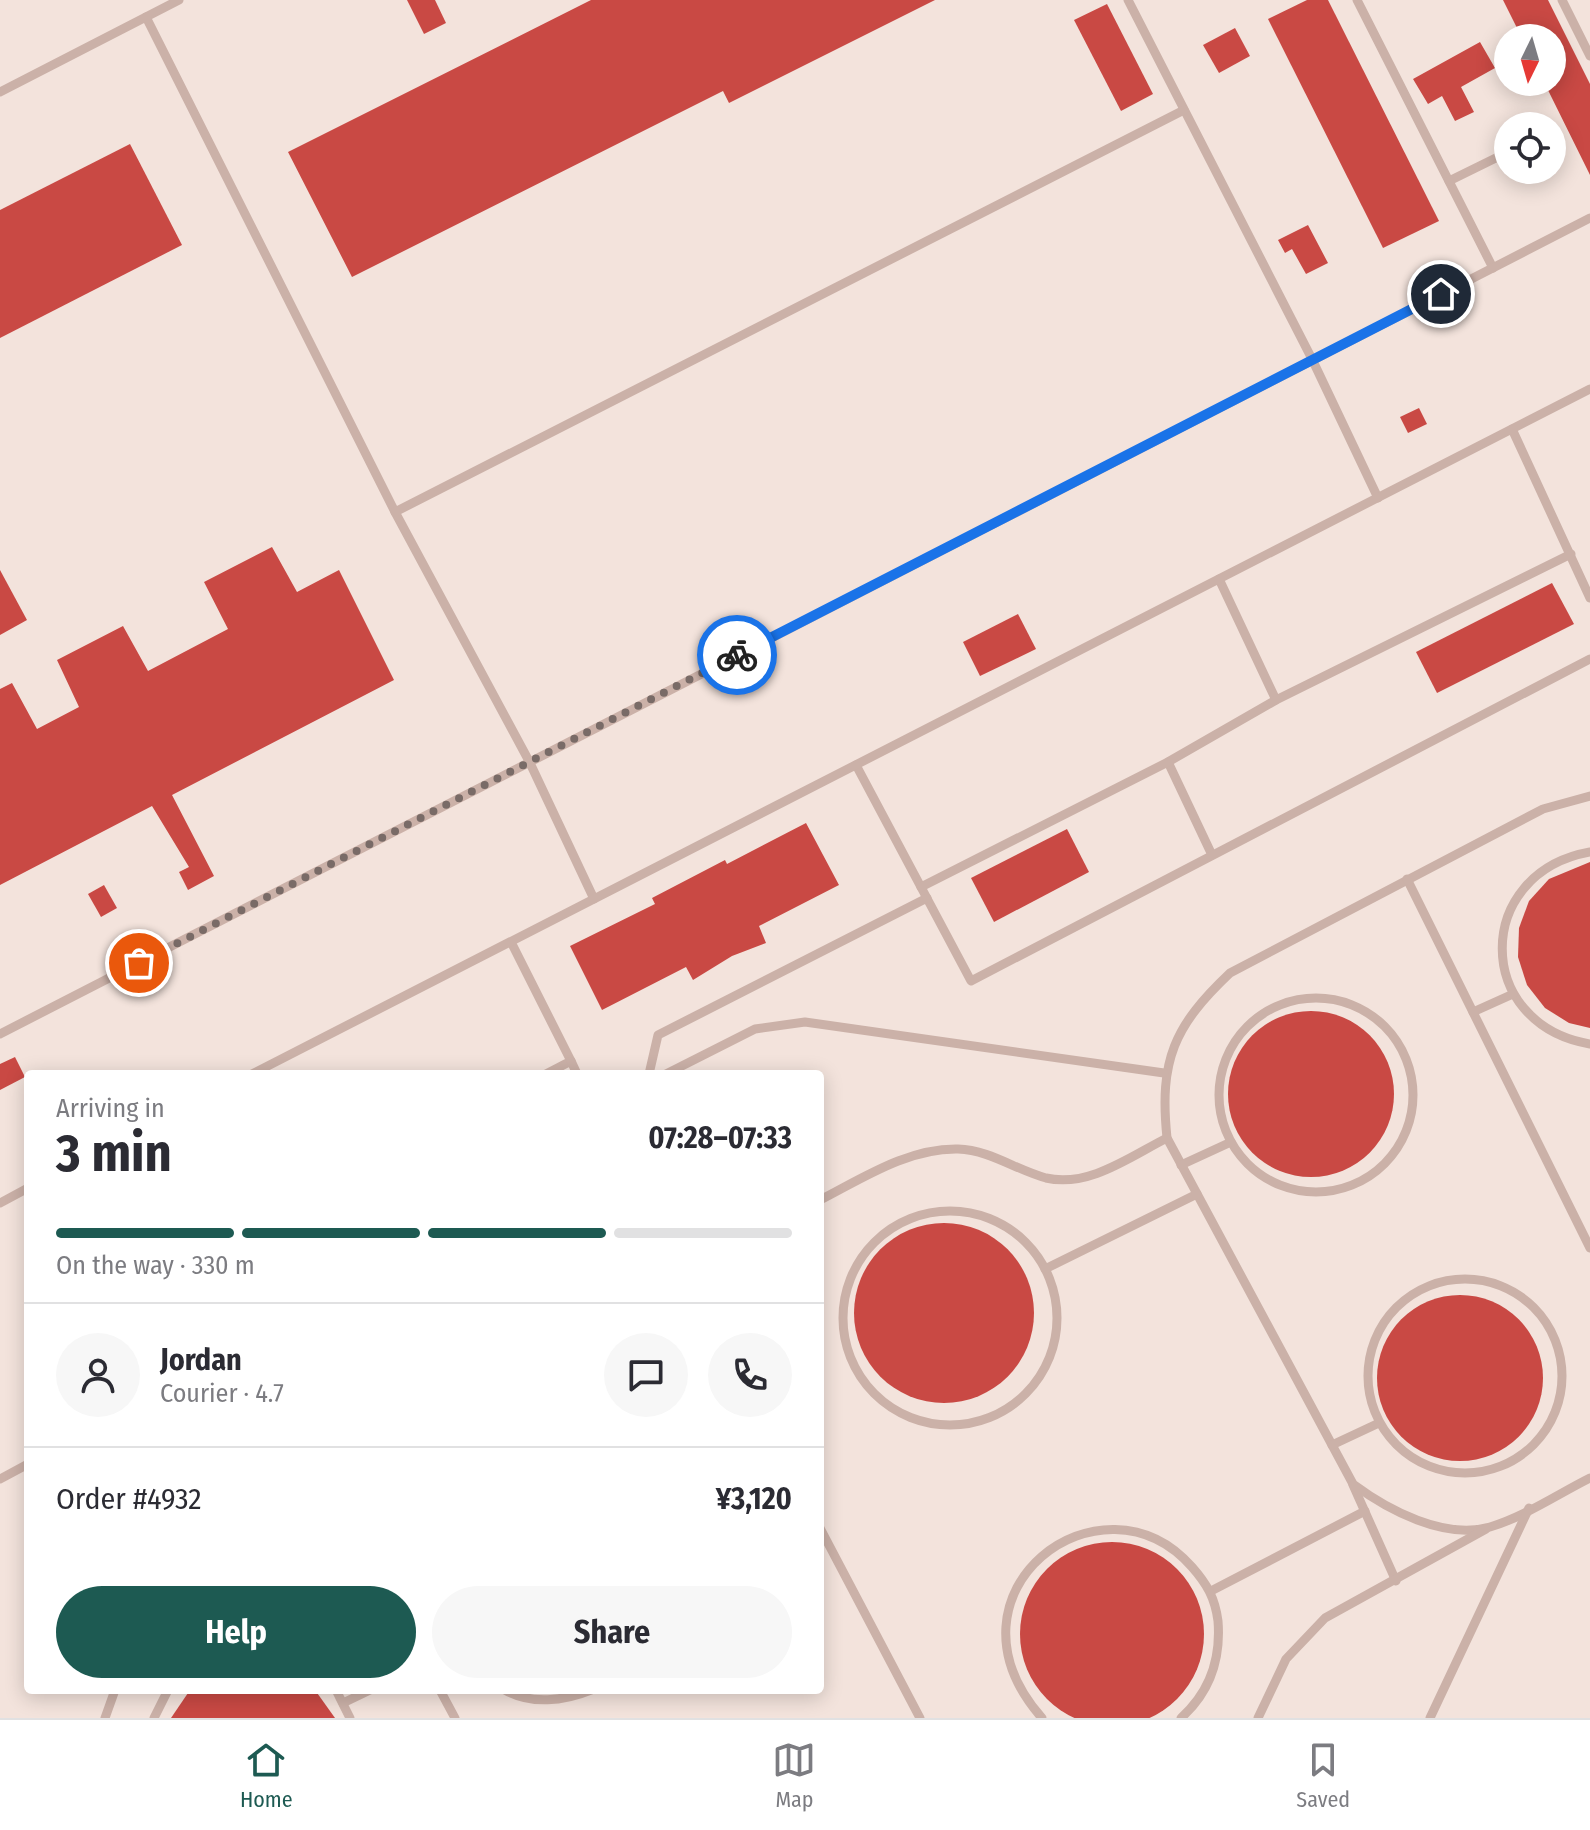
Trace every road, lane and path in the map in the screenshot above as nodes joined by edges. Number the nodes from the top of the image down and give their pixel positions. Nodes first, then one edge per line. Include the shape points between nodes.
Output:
1 (179, 0) edge
2 (1128, 0) edge
3 (1357, 0) edge
4 (1562, 0) edge
5 (146, 17) junction
6 (1590, 56) edge
7 (0, 92) edge
8 (1184, 110) junction
9 (1494, 159) edge
10 (1449, 181) junction
11 (1590, 218) edge
12 (1493, 268) junction
13 (1312, 359) junction
14 (1590, 389) edge
15 (1512, 429) junction
16 (1378, 498) junction
17 (395, 512) junction
18 (1571, 554) junction
19 (1219, 579) junction
20 (1590, 598) edge
21 (1590, 659) edge
22 (1276, 700) junction
23 (1168, 762) junction
24 (530, 763) junction
25 (856, 765) junction
26 (1590, 796) edge
27 (1590, 852) edge
28 (1212, 855) junction
29 (1407, 879) junction
30 (921, 887) junction
31 (927, 898) junction
32 (594, 899) junction
33 (511, 942) junction
34 (1513, 994) junction
35 (1473, 1012) junction
36 (0, 1034) edge
37 (1590, 1044) edge
38 (571, 1061) junction
39 (269, 1070) edge
40 (554, 1070) edge
41 (575, 1070) edge
42 (650, 1070) edge
43 (674, 1070) edge
44 (1164, 1073) junction
45 (1167, 1138) junction
46 (1231, 1142) junction
47 (1181, 1165) junction
48 (24, 1190) edge
49 (1197, 1194) junction
50 (824, 1198) edge
51 (0, 1203) edge
52 (1590, 1248) edge
53 (1045, 1269) junction
54 (1379, 1423) junction
55 (1332, 1445) junction
56 (24, 1466) edge
57 (1590, 1478) edge
58 (0, 1479) edge
59 (1353, 1484) junction
60 (1529, 1508) junction
61 (1365, 1511) junction
62 (1488, 1527) junction
63 (824, 1536) edge
64 (1396, 1581) junction
65 (1211, 1591) junction
66 (114, 1694) edge
67 (166, 1694) edge
68 (338, 1694) edge
69 (362, 1694) edge
70 (442, 1694) edge
71 (520, 1694) edge
72 (580, 1694) edge
73 (343, 1703) junction
74 (105, 1718) edge
75 (154, 1718) edge
76 (350, 1718) edge
77 (455, 1718) edge
78 (920, 1718) edge
79 (1042, 1718) edge
80 (1181, 1718) edge
81 (1258, 1718) edge
82 (1430, 1718) edge

1 - 5 lane
2 - 8 lane
3 - 10 lane
4 - 6 lane
5 - 7 lane
5 - 17 lane
8 - 13 lane
8 - 17 lane
9 - 10 lane
10 - 12 lane
11 - 12 lane
12 - 13 lane
13 - 16 lane
13 - 24 lane
14 - 15 lane
15 - 16 lane
15 - 18 lane
16 - 19 lane
17 - 24 lane
18 - 20 lane
18 - 22 lane
19 - 22 lane
19 - 25 lane
21 - 28 lane
22 - 23 lane
23 - 28 lane
23 - 30 lane
24 - 32 lane
24 - 36 lane
25 - 30 lane
25 - 32 lane
26 - 29 lane via 1543,809
27 - 34 lane via 1565,856 1536,873 1514,898 1503,930 1502,963
28 - 31 lane via 971,981
29 - 35 lane
29 - 44 lane via 1230,973 1193,1012
30 - 31 lane
31 - 42 lane via 658,1035
32 - 33 lane
33 - 38 lane
33 - 39 lane
34 - 35 lane
34 - 37 lane via 1532,1019 1558,1036
35 - 52 lane
38 - 40 lane
38 - 41 lane
43 - 44 lane via 755,1029 805,1022
44 - 45 lane
45 - 47 lane
45 - 50 lane via 1099,1173 1075,1179 1048,1178 959,1149 926,1152
46 - 46 lane via 1220,1111 1224,1067 1232,1046 1253,1020 1282,1003 1315,998 1348,1003 1378,1019 1400,1044 1412,1073 1414,1104 1406,1134 1390,1160 1365,1179 1336,1190 1306,1192 1276,1183 1250,1166
46 - 47 lane
47 - 49 lane
48 - 51 lane
49 - 53 lane
49 - 55 lane
53 - 53 lane via 1054,1291 1057,1325 1050,1357 1033,1386 1008,1408 977,1422 943,1425 910,1418 859,1375 845,1344 844,1300 849,1278 867,1249 892,1227 924,1213 990,1218 1019,1235
54 - 54 lane via 1368,1391 1368,1358 1380,1327 1402,1301 1431,1285 1464,1279 1497,1284 1526,1300 1548,1325 1560,1354 1562,1385 1554,1415 1538,1441 1514,1460 1485,1471 1454,1473 1424,1465 1398,1447
54 - 55 lane
55 - 59 lane
56 - 58 lane
57 - 60 lane
59 - 61 lane
59 - 62 lane via 1382,1505 1422,1521
60 - 62 lane
60 - 82 lane
61 - 64 lane
61 - 65 lane
62 - 64 lane
63 - 78 lane
64 - 81 lane via 1325,1618 1300,1642 1286,1659
65 - 79 lane via 1181,1554 1152,1537 1120,1529 1086,1532 1055,1546 1029,1568 1017,1587 1004,1630 1012,1674
65 - 80 lane via 1220,1644 1212,1676
66 - 74 lane
67 - 75 lane
68 - 73 lane
69 - 73 lane
70 - 77 lane
71 - 72 lane via 543,1700
73 - 76 lane

